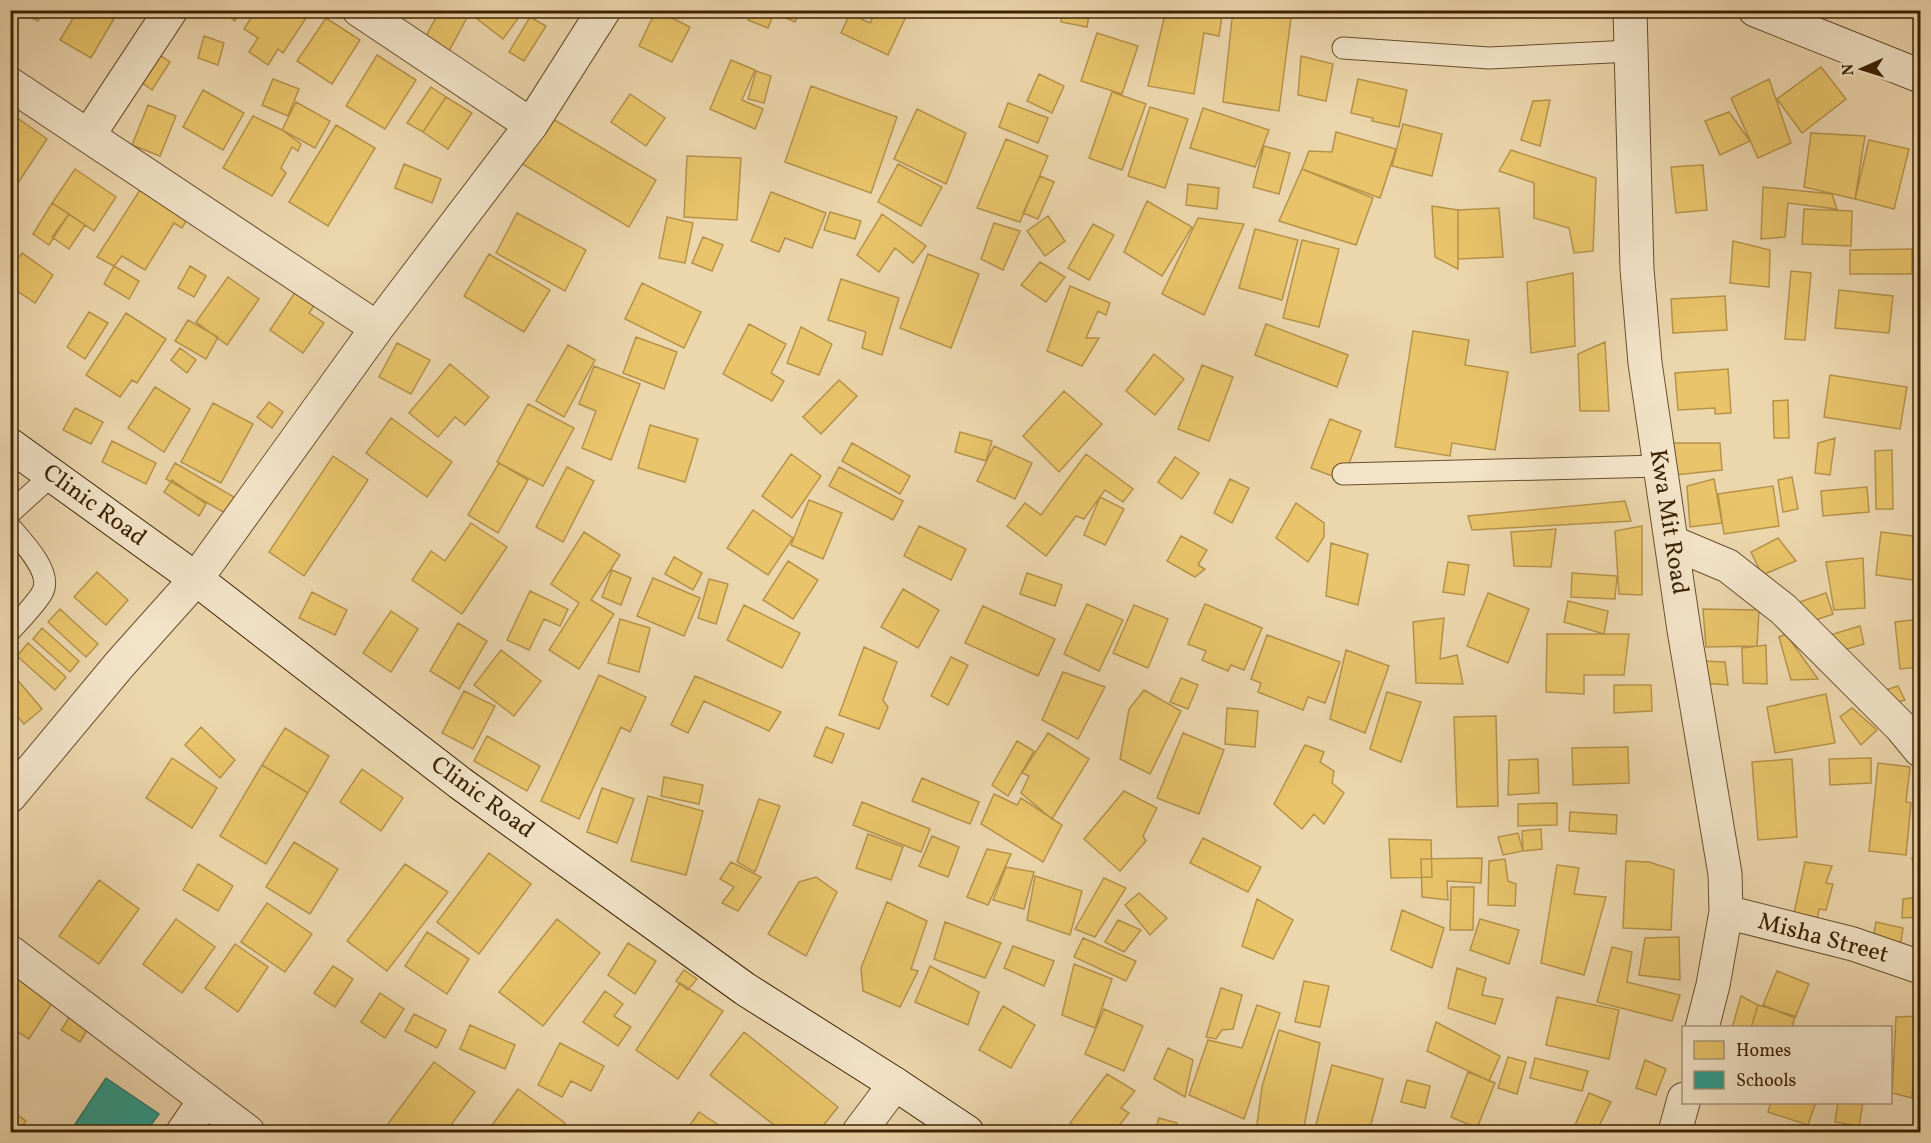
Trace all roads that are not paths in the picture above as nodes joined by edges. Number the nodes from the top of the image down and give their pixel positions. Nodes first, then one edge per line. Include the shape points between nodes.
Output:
1 (171, 10) edge
2 (359, 10) edge
3 (604, 10) edge
4 (1630, 10) edge
5 (1755, 10) edge
6 (1343, 48) dead end
7 (1631, 51) junction
8 (1920, 76) edge
9 (10, 84) edge
10 (531, 125) junction
11 (88, 136) junction
12 (377, 328) junction
13 (10, 445) edge
14 (1659, 466) junction
15 (1343, 474) dead end
16 (52, 475) junction
17 (10, 513) edge
18 (10, 527) edge
19 (1671, 542) junction
20 (196, 579) junction
21 (10, 631) edge
22 (1920, 750) edge
23 (10, 796) edge
24 (1726, 912) junction
25 (10, 952) edge
26 (1920, 967) edge
27 (1703, 1026) edge
28 (895, 1084) junction
29 (205, 1100) junction
30 (1682, 1103) edge
31 (183, 1132) edge
32 (248, 1132) edge
33 (859, 1132) edge
34 (967, 1132) edge
35 (1675, 1132) edge

1 - 11 street
2 - 10 street
3 - 10 street
4 - 7 street, Kwa Mit Road
5 - 8 street
6 - 7 lane via 1489,58
7 - 14 street, Kwa Mit Road via 1637,268
9 - 11 street
10 - 12 street
11 - 12 street
12 - 20 street
13 - 16 street, Clinic Road
14 - 15 lane
14 - 19 street, Kwa Mit Road
16 - 17 lane
16 - 20 street, Clinic Road
18 - 21 lane via 44,574 44,590
19 - 22 street via 1728,566 1782,609
19 - 24 street, Kwa Mit Road via 1725,874
20 - 23 street
20 - 28 street, Clinic Road via 460,783 745,989
24 - 26 street, Misha Street via 1853,944
24 - 27 street, Kwa Mit Road
25 - 29 street
28 - 33 street
28 - 34 street, Clinic Road
29 - 31 street
29 - 32 street
30 - 35 street

